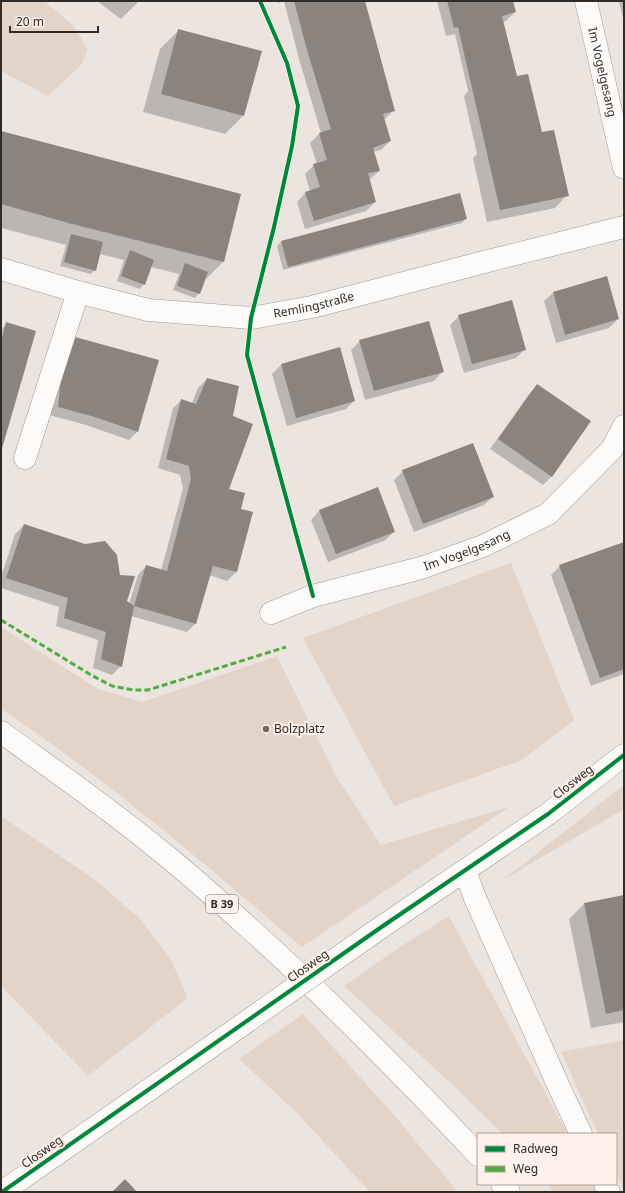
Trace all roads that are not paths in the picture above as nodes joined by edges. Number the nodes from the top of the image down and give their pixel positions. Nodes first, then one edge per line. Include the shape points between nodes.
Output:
1 (586, 1) edge
2 (624, 168) edge
3 (624, 227) edge
4 (1, 269) edge
5 (78, 292) junction
6 (624, 426) edge
7 (25, 458) dead end
8 (271, 613) dead end
9 (1, 732) edge
10 (624, 755) edge
11 (465, 870) junction
12 (581, 1133) edge
13 (477, 1154) edge
14 (2, 1192) edge

1 - 2 street, Im Vogelgesang
3 - 5 street, Remlingstraße via 312,307 251,318 148,310
4 - 5 street, Remlingstraße
5 - 7 street
6 - 8 street, Im Vogelgesang via 612,449 548,514 483,546 421,568 313,596
9 - 13 street, B 39 via 147,840 206,890 340,1013
10 - 11 street, Closweg via 548,814
11 - 12 street
11 - 14 street, Closweg, bridge

